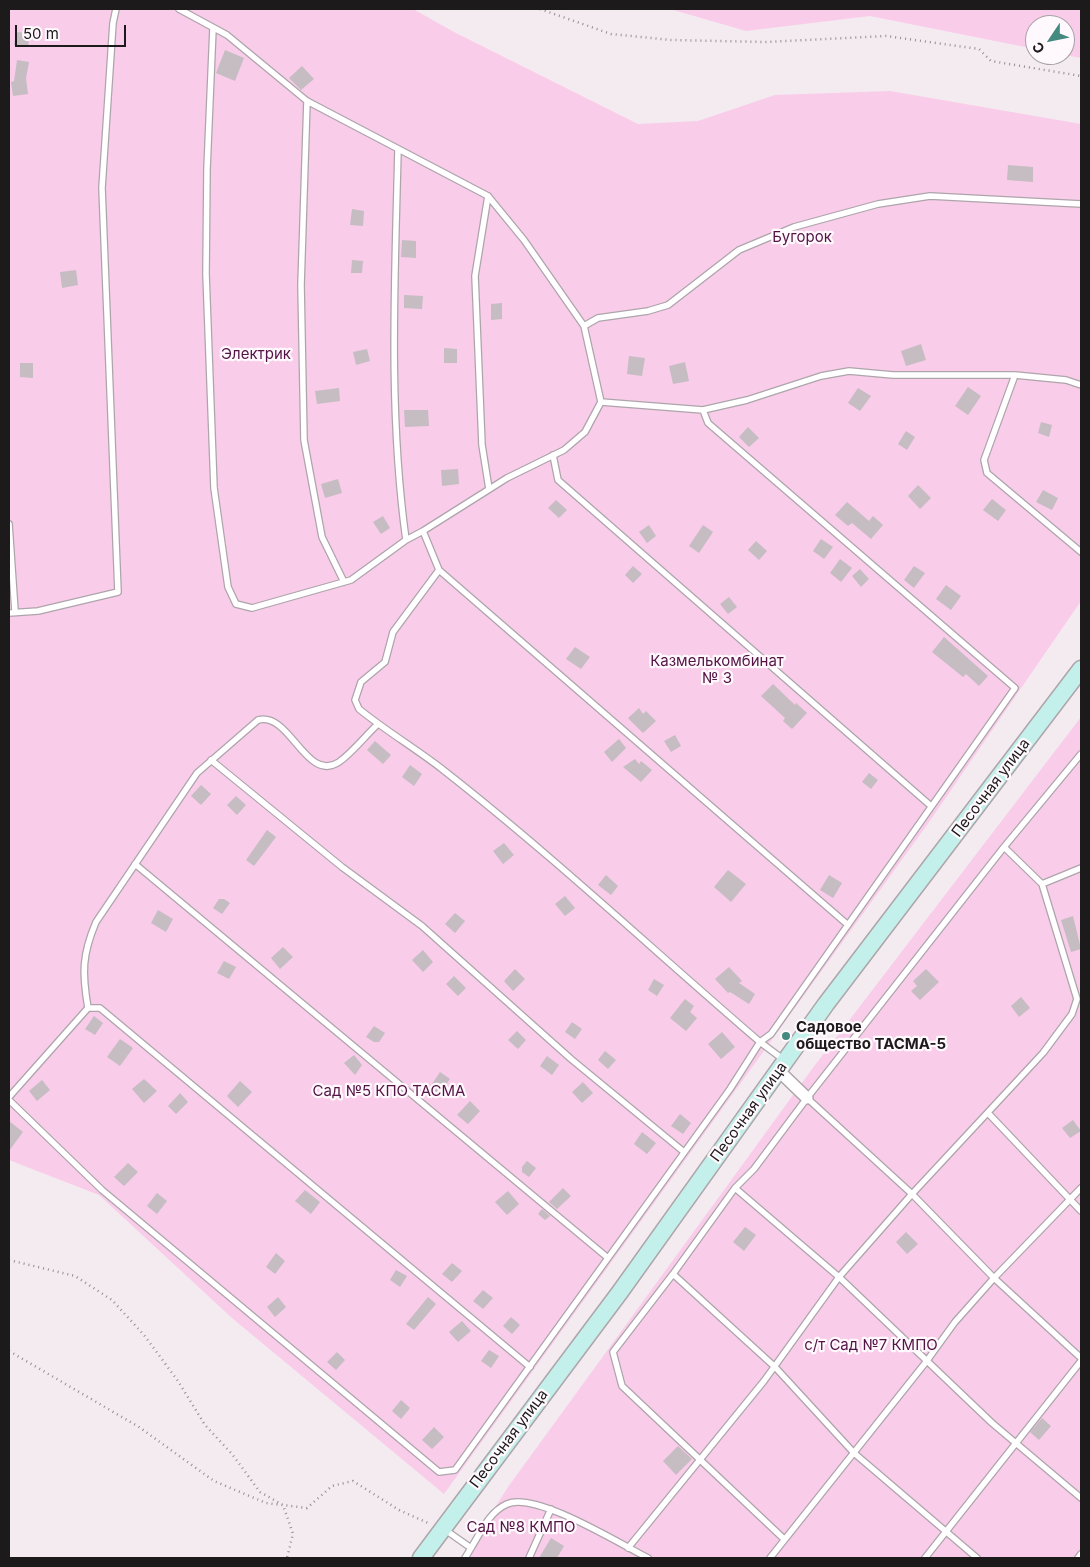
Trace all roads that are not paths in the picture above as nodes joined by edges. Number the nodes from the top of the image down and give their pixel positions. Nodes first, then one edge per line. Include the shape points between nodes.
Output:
1 (116, 9) edge
2 (180, 9) edge
3 (214, 28) junction
4 (306, 101) junction
5 (398, 149) junction
6 (488, 196) junction
7 (1081, 204) edge
8 (584, 326) junction
9 (1015, 375) junction
10 (1081, 386) edge
11 (601, 402) junction
12 (703, 410) junction
13 (553, 455) junction
14 (490, 489) junction
15 (9, 524) edge
16 (423, 531) junction
17 (406, 540) junction
18 (1081, 552) edge
19 (439, 570) junction
20 (344, 582) junction
21 (12, 612) edge
22 (1081, 669) edge
23 (378, 724) junction
24 (1081, 754) edge
25 (211, 760) junction
26 (931, 806) junction
27 (1004, 847) junction
28 (135, 864) junction
29 (1081, 868) edge
30 (1042, 884) junction
31 (848, 925) junction
32 (88, 1008) junction
33 (760, 1042) junction
34 (782, 1066) junction
35 (807, 1098) junction
36 (9, 1099) edge
37 (988, 1113) junction
38 (684, 1152) junction
39 (735, 1188) junction
40 (1081, 1188) edge
41 (912, 1194) junction
42 (1069, 1199) junction
43 (1081, 1211) edge
44 (608, 1258) junction
45 (673, 1274) junction
46 (839, 1278) junction
47 (994, 1278) junction
48 (1081, 1360) edge
49 (926, 1362) junction
50 (530, 1366) junction
51 (775, 1367) junction
52 (1016, 1443) junction
53 (854, 1453) junction
54 (699, 1460) junction
55 (1081, 1498) edge
56 (550, 1509) junction
57 (442, 1528) junction
58 (948, 1531) junction
59 (784, 1539) junction
60 (471, 1548) junction
61 (628, 1548) junction
62 (1081, 1554) edge
63 (421, 1558) edge
64 (465, 1558) edge
65 (529, 1558) edge
66 (648, 1558) edge
67 (770, 1558) edge
68 (925, 1558) edge
69 (977, 1558) edge
70 (1078, 1558) edge

1 - 21 lane via 102,188 118,592 38,611
2 - 3 lane
3 - 4 lane via 227,35
3 - 20 lane via 206,274 214,488 228,587 236,604 252,608
4 - 5 lane
4 - 20 lane via 301,285 304,440 322,536
5 - 6 lane
5 - 17 lane via 393,362 400,499
6 - 8 lane via 524,240
6 - 14 lane via 475,276 482,445
7 - 8 lane via 930,196 878,204 794,227 738,250 668,305 598,318
8 - 11 lane
9 - 10 lane via 1066,380
9 - 12 lane via 849,371
9 - 18 lane via 984,460 988,472
11 - 12 lane
11 - 13 lane via 584,432 564,450
12 - 26 lane via 708,423 1015,688
13 - 14 lane
13 - 26 lane via 558,480
14 - 16 lane
15 - 21 lane
16 - 17 lane
16 - 19 lane
17 - 20 lane
19 - 23 lane via 392,632 384,662 357,689 355,700 359,709
19 - 31 lane
22 - 34 main road, Песочная улица
23 - 25 lane via 330,766 319,765 310,759 275,722 264,719 258,720
23 - 33 lane via 441,769 592,894
24 - 27 lane
25 - 28 lane via 197,773
25 - 38 lane via 342,867 422,926 571,1058
26 - 31 lane
27 - 30 lane
27 - 35 lane
28 - 32 lane via 96,922 86,945 83,976
28 - 44 lane
29 - 30 lane
30 - 37 lane via 1077,999 1072,1014 1043,1053
31 - 33 lane via 770,1034
32 - 36 lane
32 - 50 lane via 100,1008
33 - 34 lane
33 - 38 lane
34 - 35 street
34 - 57 main road, Песочная улица via 620,1292
35 - 39 lane
35 - 41 lane
36 - 50 lane via 102,1190 439,1472 455,1470
37 - 41 lane
37 - 42 lane
38 - 44 lane
39 - 45 lane
39 - 46 lane
40 - 42 lane
41 - 46 lane
41 - 47 lane
42 - 43 lane
42 - 47 lane
44 - 50 lane
45 - 51 lane
45 - 54 lane via 613,1352 622,1386
46 - 49 lane
46 - 51 lane
47 - 48 lane
47 - 49 lane via 955,1322
48 - 52 lane
49 - 52 lane
49 - 53 lane
51 - 53 lane
51 - 54 lane
52 - 55 lane
52 - 58 lane
53 - 58 lane
53 - 59 lane
54 - 59 lane
54 - 61 lane
56 - 60 lane via 527,1502 508,1503 492,1513
56 - 61 lane
56 - 65 lane
57 - 60 lane
57 - 63 main road, Песочная улица
58 - 68 lane
58 - 69 lane
59 - 67 lane
60 - 64 lane
61 - 66 lane
62 - 70 lane

